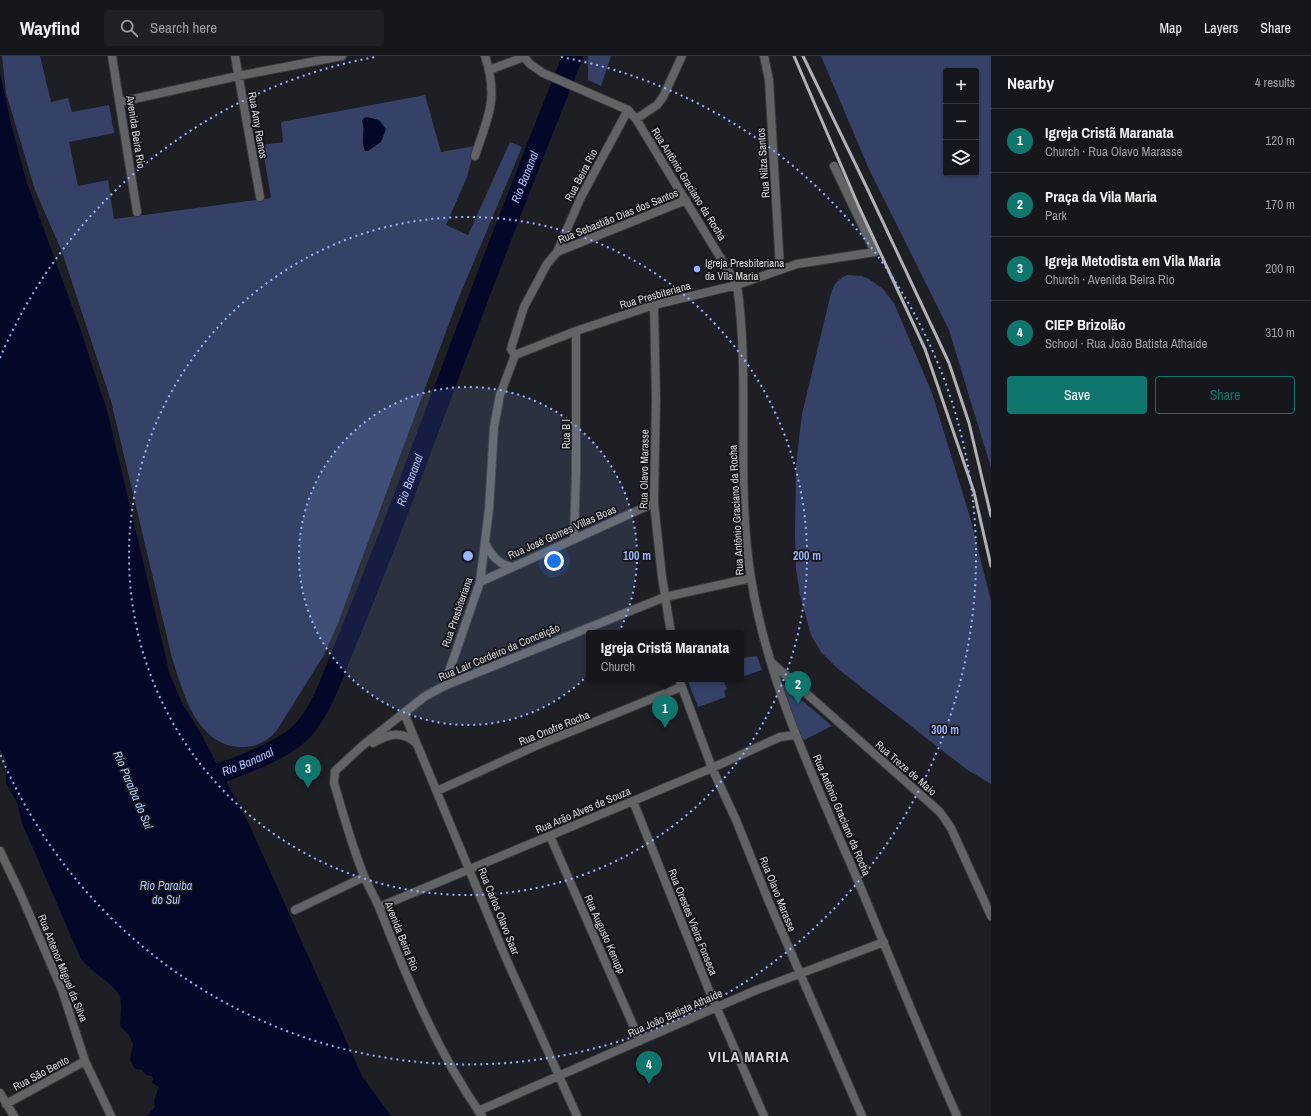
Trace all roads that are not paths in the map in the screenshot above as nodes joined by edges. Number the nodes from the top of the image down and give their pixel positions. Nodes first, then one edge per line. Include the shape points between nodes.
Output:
1 (112, 56) edge
2 (235, 56) edge
3 (342, 56) edge
4 (485, 56) edge
5 (682, 56) edge
6 (764, 56) edge
7 (523, 57) edge
8 (489, 70) junction
9 (238, 76) junction
10 (120, 102) junction
11 (628, 110) junction
12 (636, 119) junction
13 (475, 156) dead end
14 (834, 166) dead end
15 (260, 197) dead end
16 (686, 200) junction
17 (137, 212) dead end
18 (557, 252) junction
19 (780, 269) junction
20 (737, 285) junction
21 (654, 305) junction
22 (576, 331) junction
23 (515, 355) junction
24 (654, 503) junction
25 (574, 538) junction
26 (485, 543) junction
27 (512, 567) junction
28 (750, 578) junction
29 (480, 582) junction
30 (665, 597) junction
31 (670, 630) edge
32 (771, 663) junction
33 (680, 683) edge
34 (444, 686) junction
35 (404, 713) junction
36 (796, 735) junction
37 (417, 743) junction
38 (348, 758) junction
39 (712, 768) junction
40 (437, 791) junction
41 (633, 801) junction
42 (550, 836) junction
43 (0, 851) edge
44 (470, 870) junction
45 (364, 877) junction
46 (379, 907) junction
47 (295, 910) dead end
48 (991, 916) edge
49 (884, 942) junction
50 (800, 972) junction
51 (717, 1006) junction
52 (640, 1041) junction
53 (85, 1061) junction
54 (560, 1075) junction
55 (0, 1093) edge
56 (6, 1104) junction
57 (480, 1113) edge
58 (14, 1116) edge
59 (112, 1116) edge
60 (577, 1116) edge
61 (764, 1116) edge
62 (862, 1116) edge
63 (957, 1116) edge

1 - 10 street, Avenida Beira Rio
2 - 9 street, Rua Amy Ramos
3 - 9 street
4 - 8 street
5 - 12 street via 663,98
6 - 19 street, Rua Nilza Santos via 769,80
7 - 8 street
7 - 11 street via 543,73
8 - 13 street via 492,100
9 - 10 street
9 - 15 street, Rua Amy Ramos
10 - 17 street, Avenida Beira Rio
11 - 12 street, Rua Antônio Graciano da Rocha
11 - 18 street, Rua Beira Rio via 581,197
12 - 16 street, Rua Antônio Graciano da Rocha
14 - 19 street, Rua Presbiteriana via 875,252
16 - 18 street, Rua Sebastião Dias dos Santos
16 - 20 street, Rua Antônio Graciano da Rocha
18 - 23 street, Rua Presbiteriana via 547,264 524,307 511,349
19 - 20 street, Rua Presbiteriana
20 - 21 street, Rua Presbiteriana
20 - 28 street, Rua Antônio Graciano da Rocha via 744,373 744,459
21 - 22 street, Rua Presbiteriana
21 - 24 street, Rua Olavo Marasse
22 - 23 street, Rua Presbiteriana
22 - 25 street, Rua B I
23 - 26 street, Rua Presbiteriana via 500,395 494,427
24 - 25 street, Rua José Gomes Villas Boas
24 - 30 street, Rua Olavo Marasse
25 - 27 street, Rua José Gomes Villas Boas
26 - 27 street via 496,559
26 - 29 street, Rua Presbiteriana
27 - 29 street, Rua José Gomes Villas Boas
28 - 30 street, Rua Lair Cordeiro da Conceição
28 - 32 street, Rua Antônio Graciano da Rocha
29 - 34 street, Rua Presbiteriana
30 - 31 street, Rua Olavo Marasse
30 - 34 street, Rua Lair Cordeiro da Conceição
32 - 36 street, Rua Antônio Graciano da Rocha
32 - 48 street, Rua Treze de Maio via 940,812 951,828
33 - 39 street, Rua Olavo Marasse
33 - 40 street, Rua Onofre Rocha
34 - 35 street, Rua Lair Cordeiro da Conceição via 424,697
35 - 37 street, Rua Carlos Olavo Saar
35 - 38 street, Rua Lair Cordeiro da Conceição
36 - 39 street, Rua Arão Alves de Souza via 780,737
36 - 49 street, Rua Antônio Graciano da Rocha
37 - 38 street via 405,735 389,735
37 - 40 street, Rua Carlos Olavo Saar
38 - 45 street, Avenida Beira Rio via 335,771 334,783
39 - 41 street, Rua Arão Alves de Souza
39 - 50 street, Rua Olavo Marasse
40 - 44 street, Rua Carlos Olavo Saar
41 - 42 street, Rua Arão Alves de Souza
41 - 51 street, Rua Orestes Vieira Fonseca
42 - 44 street, Rua Arão Alves de Souza
42 - 52 street, Rua Augusto Kenupp
43 - 53 street, Rua Antenor Miguel da Silva via 62,990
44 - 46 street, Rua Arão Alves de Souza
44 - 54 street, Rua Carlos Olavo Saar via 505,956
45 - 46 street, Avenida Beira Rio
45 - 47 street
46 - 57 street, Avenida Beira Rio via 434,1036 452,1071
49 - 50 street, Rua João Batista Athaíde
49 - 63 street, Rua Antônio Graciano da Rocha
50 - 51 street, Rua João Batista Athaíde
50 - 62 street, Rua Olavo Marasse
51 - 52 street, Rua João Batista Athaíde
51 - 61 street, Rua Orestes Vieira Fonseca
52 - 54 street, Rua João Batista Athaíde
53 - 56 street, Rua São Bento
53 - 59 street, Rua Antenor Miguel da Silva
54 - 57 street, Rua João Batista Athaíde
54 - 60 street, Rua Carlos Olavo Saar
55 - 56 street
56 - 58 street

